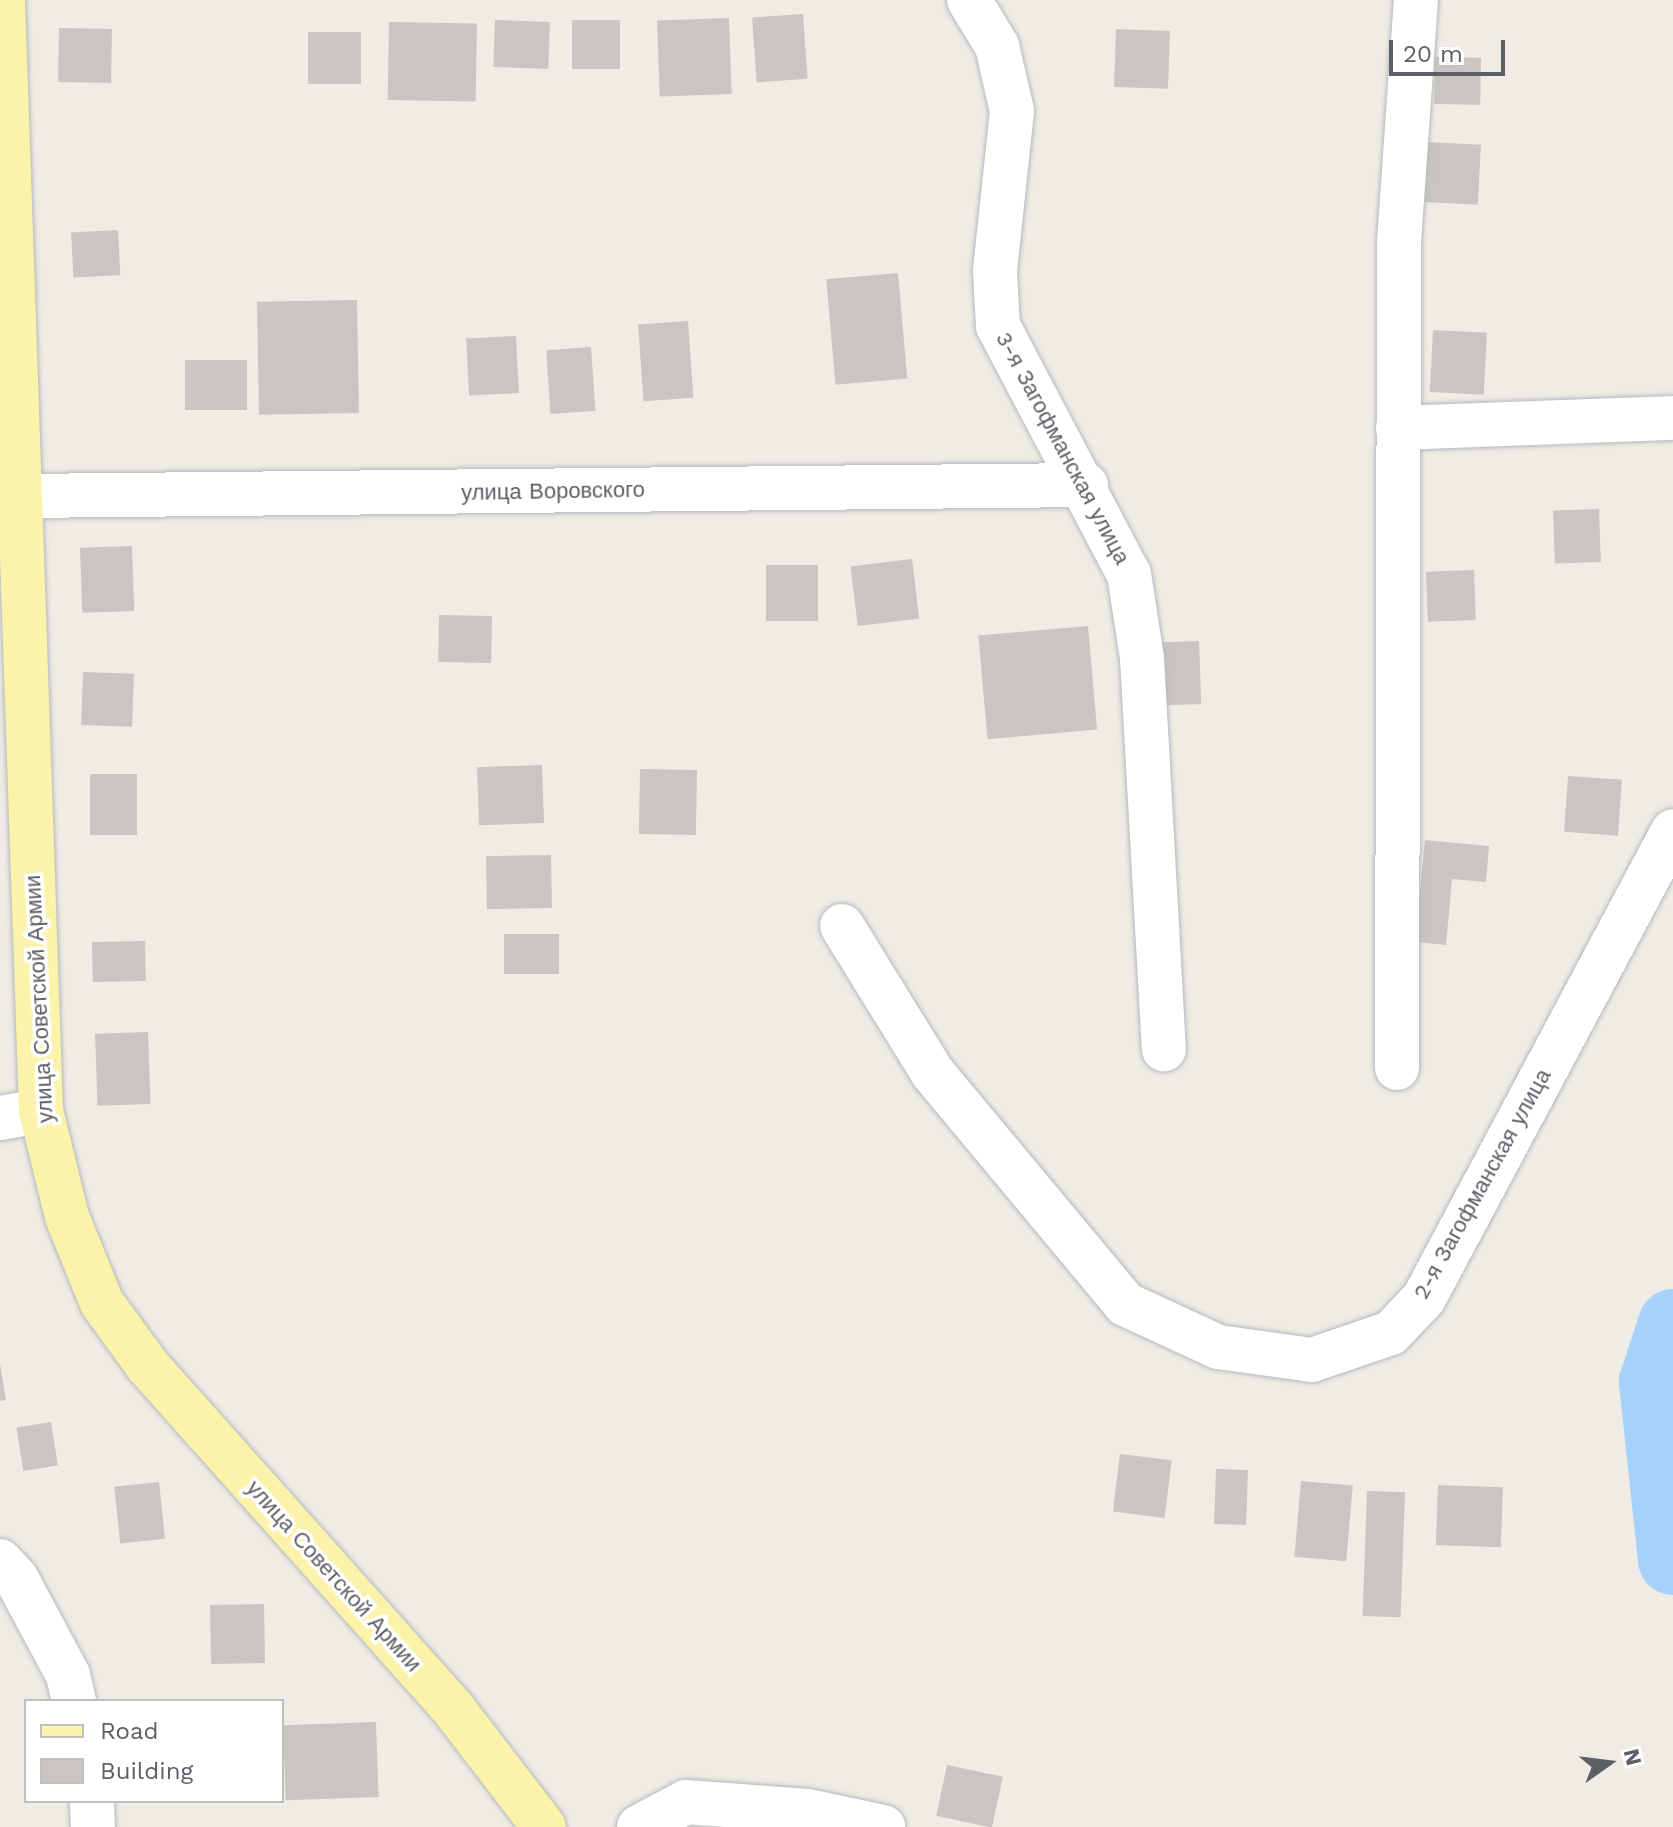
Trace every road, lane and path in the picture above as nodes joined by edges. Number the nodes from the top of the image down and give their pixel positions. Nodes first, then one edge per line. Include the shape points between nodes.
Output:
1 (3, 0) edge
2 (969, 0) edge
3 (1416, 0) edge
4 (1673, 418) edge
5 (1398, 428) junction
6 (1086, 485) junction
7 (21, 496) junction
8 (1673, 831) edge
9 (842, 926) dead end
10 (1164, 1049) dead end
11 (1397, 1068) dead end
12 (20, 1115) edge
13 (0, 1561) edge
14 (74, 1699) edge
15 (92, 1803) edge
16 (688, 1814) edge
17 (93, 1827) edge
18 (544, 1827) edge
19 (639, 1827) edge
20 (883, 1827) edge

1 - 7 main road, улица Советской Армии
2 - 6 street, 3-я Загофманская улица via 997,46 1012,111 995,271 998,326
3 - 5 street via 1399,242
4 - 5 street
5 - 11 street
6 - 7 street, улица Воровского
6 - 10 street, 3-я Загофманская улица via 1129,574 1142,658
7 - 12 main road, улица Советской Армии
8 - 9 street, 2-я Загофманская улица via 1424,1298 1391,1333 1312,1360 1218,1347 1125,1304 932,1072
12 - 18 main road, улица Советской Армии via 102,1303 147,1365 455,1711
13 - 14 street via 16,1578 68,1675
15 - 17 street
16 - 19 street
16 - 20 street via 808,1811

